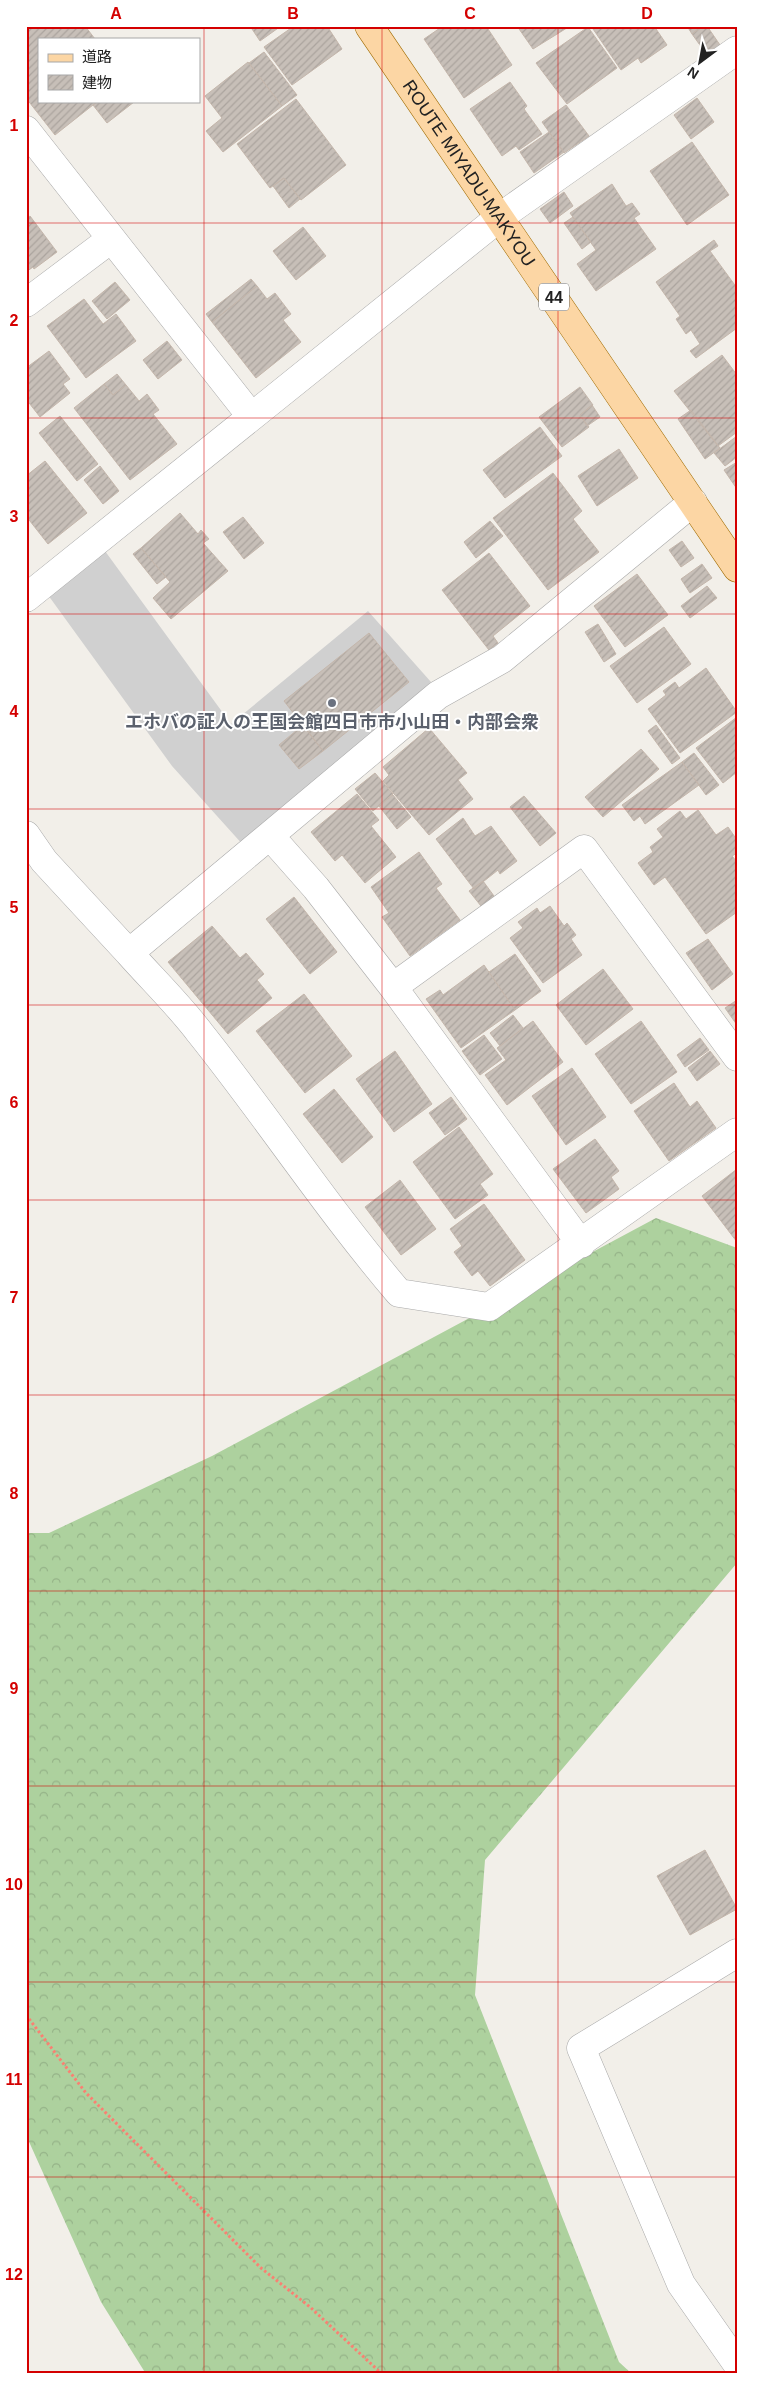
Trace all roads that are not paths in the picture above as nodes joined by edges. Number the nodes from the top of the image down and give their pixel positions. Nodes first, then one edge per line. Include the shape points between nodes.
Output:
1 (369, 26) edge
2 (737, 50) edge
3 (26, 130) edge
4 (500, 217) junction
5 (111, 239) junction
6 (26, 304) edge
7 (251, 416) junction
8 (693, 502) junction
9 (737, 568) edge
10 (30, 586) edge
11 (26, 835) edge
12 (271, 836) junction
13 (129, 954) junction
14 (393, 986) junction
15 (737, 1057) edge
16 (737, 1132) edge
17 (580, 1244) junction
18 (737, 1953) edge
19 (737, 2364) edge

1 - 4 main road, ROUTE MIYADU-MAKYOU / 44
2 - 4 street
3 - 5 street
4 - 7 street
4 - 8 main road, ROUTE MIYADU-MAKYOU / 44
5 - 6 street
5 - 7 street
7 - 10 street
8 - 9 main road, ROUTE MIYADU-MAKYOU / 44
8 - 12 street via 502,659 438,695
11 - 13 street via 44,861
12 - 13 street
12 - 14 street
13 - 17 street via 199,1031 362,1250 399,1293 489,1307
14 - 15 street via 584,849
14 - 17 street
16 - 17 street
18 - 19 street via 581,2048 681,2284

